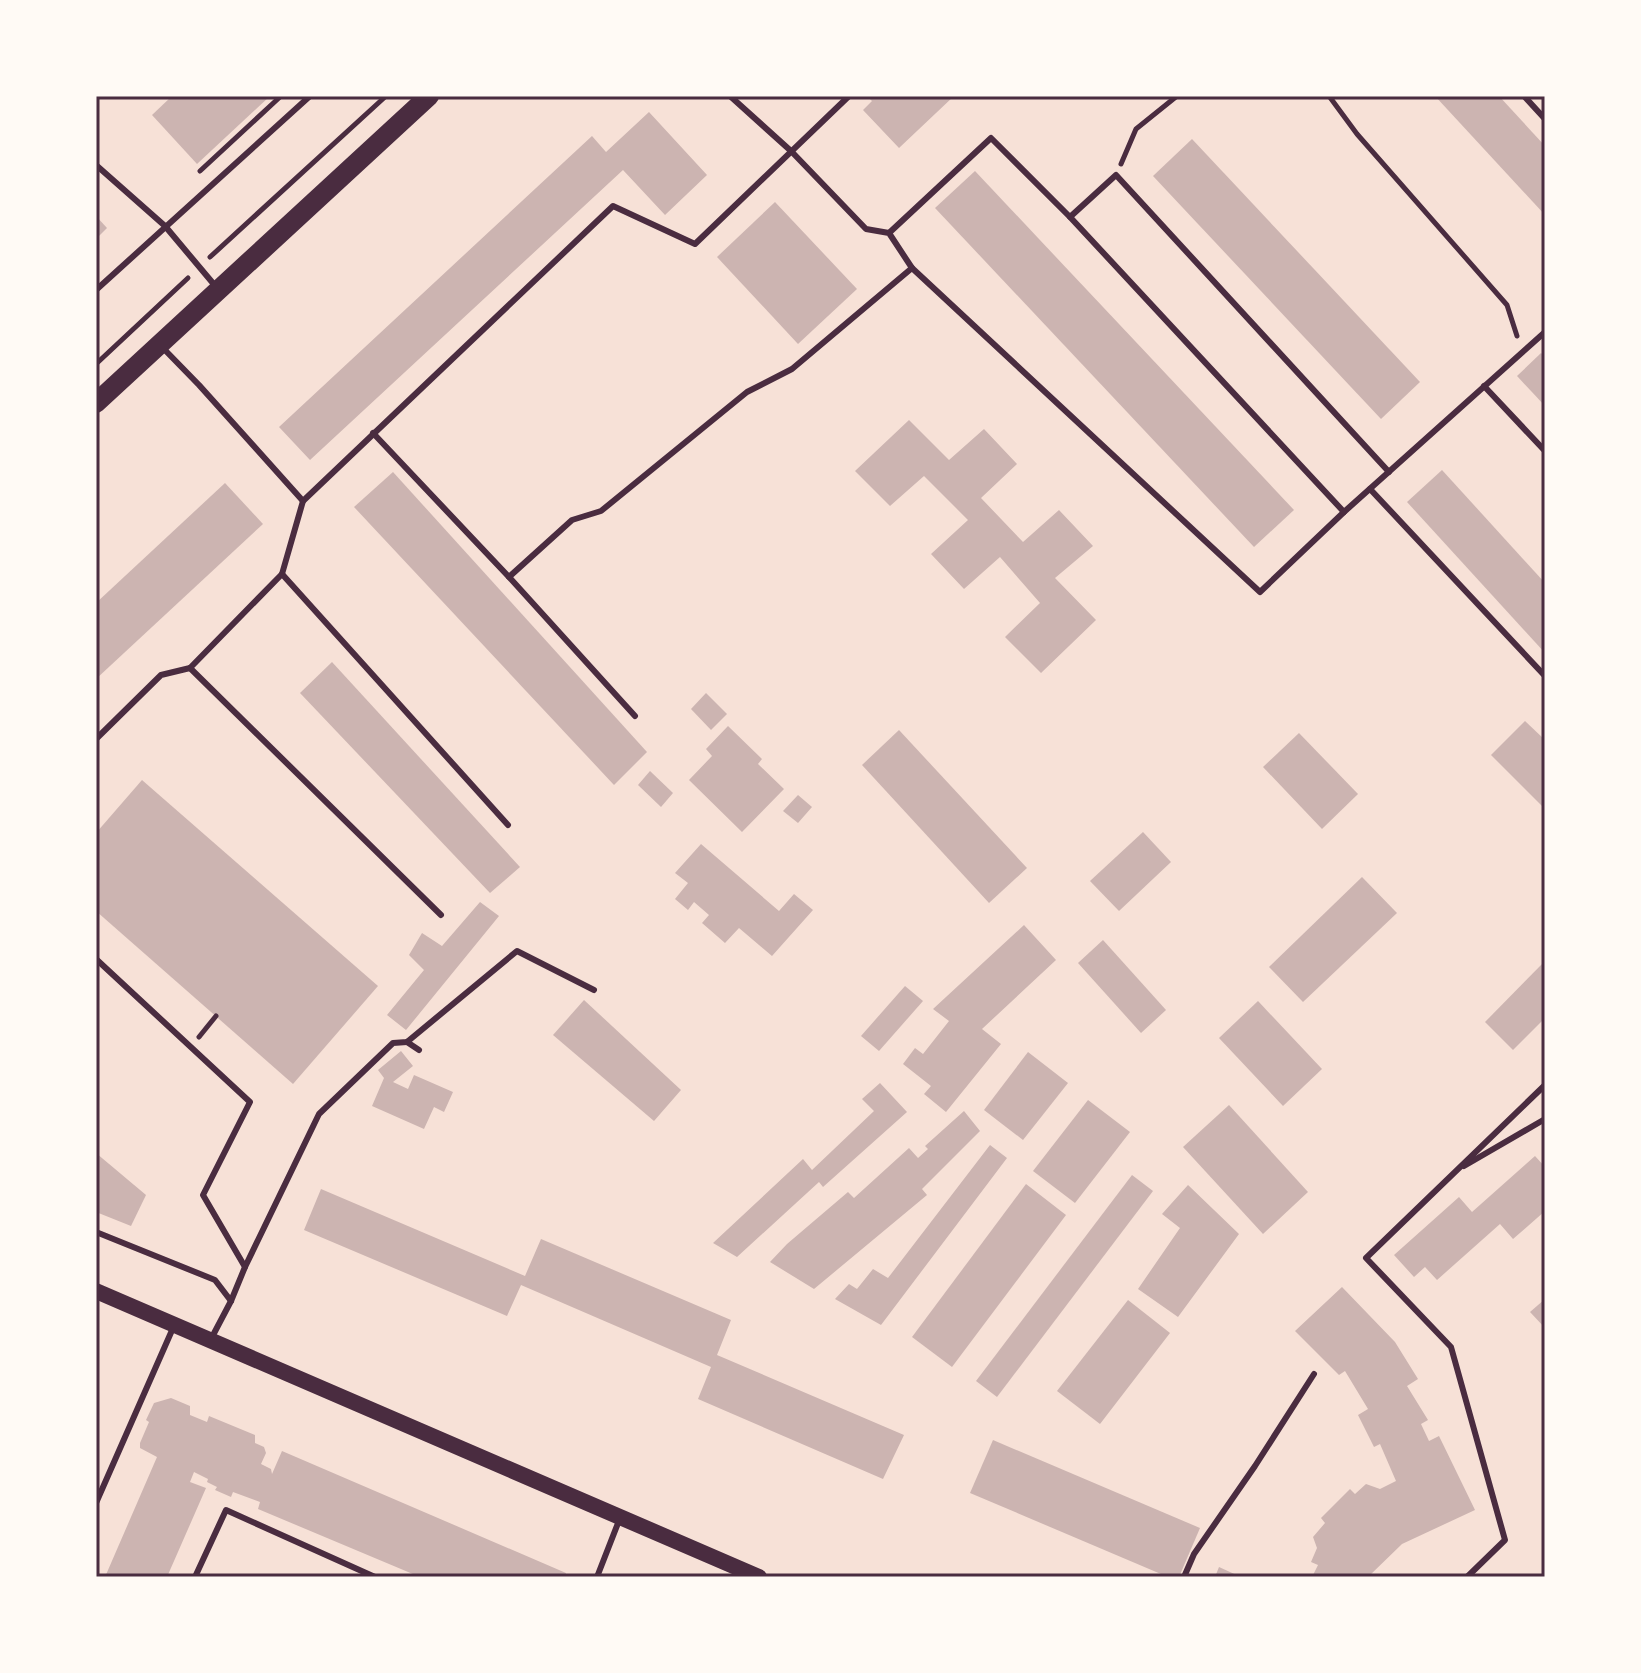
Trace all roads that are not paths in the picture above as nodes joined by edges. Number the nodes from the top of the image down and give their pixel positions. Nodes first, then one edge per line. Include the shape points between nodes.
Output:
1 (310, 96) edge
2 (429, 96) edge
3 (730, 96) edge
4 (849, 96) edge
5 (1524, 96) edge
6 (1545, 119) edge
7 (791, 151) junction
8 (96, 165) edge
9 (1070, 217) junction
10 (165, 226) junction
11 (889, 233) junction
12 (912, 268) junction
13 (96, 290) edge
14 (219, 290) junction
15 (1545, 332) edge
16 (159, 345) junction
17 (1484, 386) junction
18 (96, 403) edge
19 (373, 433) junction
20 (1545, 451) edge
21 (1389, 472) junction
22 (1370, 489) junction
23 (303, 501) junction
24 (1344, 512) junction
25 (282, 574) junction
26 (509, 577) junction
27 (190, 668) junction
28 (1545, 676) edge
29 (635, 716) dead end
30 (96, 739) edge
31 (508, 825) dead end
32 (441, 915) dead end
33 (96, 959) edge
34 (594, 990) dead end
35 (407, 1042) junction
36 (419, 1050) dead end
37 (1545, 1085) edge
38 (1545, 1119) edge
39 (1454, 1172) junction
40 (96, 1232) edge
41 (245, 1267) junction
42 (96, 1291) edge
43 (231, 1301) junction
44 (175, 1324) junction
45 (211, 1340) junction
46 (1314, 1374) dead end
47 (96, 1503) edge
48 (620, 1518) junction
49 (195, 1577) edge
50 (375, 1577) edge
51 (597, 1577) edge
52 (759, 1577) edge
53 (1184, 1577) edge
54 (1467, 1577) edge

1 - 10 lane
2 - 14 main road
3 - 7 lane
4 - 7 lane
5 - 6 lane
7 - 11 lane via 866,229
7 - 19 lane via 695,244 613,206
8 - 10 lane
9 - 11 lane via 991,138
9 - 21 lane via 1116,175
9 - 24 lane
10 - 13 lane
10 - 14 lane
11 - 12 lane
12 - 24 lane via 1260,592
12 - 26 lane via 792,369 747,392 601,511 572,520
14 - 16 main road
15 - 17 lane
16 - 18 main road
16 - 23 lane
17 - 20 lane
17 - 21 lane
19 - 23 lane
19 - 26 lane
21 - 22 lane
22 - 24 lane
22 - 28 lane
23 - 25 lane
25 - 27 lane
25 - 31 lane
26 - 29 lane
27 - 30 lane via 161,675
27 - 32 lane
33 - 41 lane via 250,1102 203,1195
34 - 35 lane via 517,951
35 - 36 lane
35 - 41 lane via 393,1043 319,1114
37 - 39 lane
38 - 39 lane
39 - 54 lane via 1366,1258 1451,1347 1505,1540
40 - 43 lane via 215,1280
41 - 43 lane
42 - 44 main road
43 - 45 lane
44 - 45 main road
44 - 47 lane
45 - 48 main road
46 - 53 lane
48 - 51 lane
48 - 52 main road
49 - 50 lane via 226,1510

